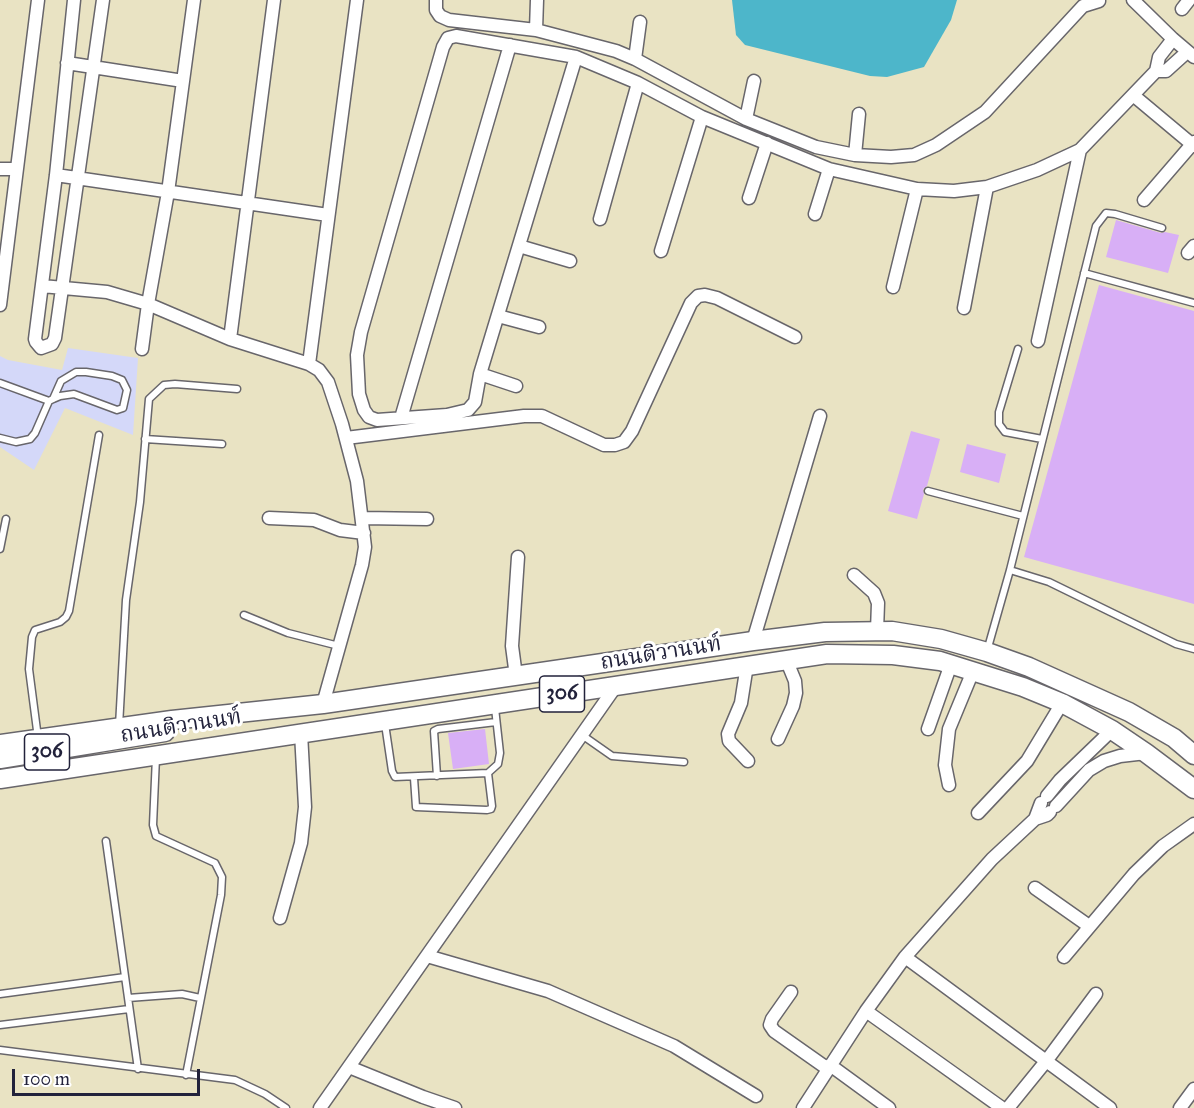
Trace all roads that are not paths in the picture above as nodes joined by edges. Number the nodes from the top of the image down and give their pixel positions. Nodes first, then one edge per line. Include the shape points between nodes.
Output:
1 (38, 0) edge
2 (74, 0) edge
3 (103, 0) edge
4 (194, 0) edge
5 (274, 0) edge
6 (357, 0) edge
7 (436, 0) edge
8 (537, 0) edge
9 (1133, 0) edge
10 (1099, 1) edge
11 (1084, 3) edge
12 (640, 22) dead end
13 (536, 30) junction
14 (1173, 39) junction
15 (510, 45) junction
16 (1190, 54) edge
17 (576, 57) junction
18 (635, 59) junction
19 (67, 63) junction
20 (94, 66) junction
21 (1156, 71) junction
22 (183, 81) junction
23 (754, 81) dead end
24 (638, 83) junction
25 (1133, 94) junction
26 (860, 114) dead end
27 (702, 117) junction
28 (746, 119) junction
29 (767, 143) junction
30 (1193, 144) edge
31 (1080, 150) junction
32 (855, 155) junction
33 (0, 169) edge
34 (17, 169) junction
35 (829, 169) junction
36 (56, 175) junction
37 (78, 178) junction
38 (987, 187) junction
39 (917, 189) junction
40 (168, 192) junction
41 (749, 198) dead end
42 (1144, 200) dead end
43 (247, 203) junction
44 (815, 214) dead end
45 (328, 215) junction
46 (600, 219) dead end
47 (1162, 228) dead end
48 (519, 246) junction
49 (661, 251) dead end
50 (570, 261) dead end
51 (1084, 273) junction
52 (42, 286) junction
53 (61, 287) junction
54 (893, 287) dead end
55 (1194, 303) edge
56 (148, 304) junction
57 (0, 306) edge
58 (964, 308) dead end
59 (498, 315) junction
60 (539, 327) dead end
61 (795, 337) dead end
62 (230, 339) junction
63 (1038, 341) dead end
64 (142, 349) dead end
65 (1018, 349) dead end
66 (309, 364) junction
67 (480, 374) junction
68 (0, 383) edge
69 (516, 386) dead end
70 (237, 389) dead end
71 (51, 400) junction
72 (820, 416) dead end
73 (401, 418) junction
74 (99, 435) dead end
75 (0, 438) edge
76 (346, 438) junction
77 (145, 440) junction
78 (1042, 440) junction
79 (222, 444) dead end
80 (928, 491) dead end
81 (1023, 516) junction
82 (269, 518) dead end
83 (363, 518) junction
84 (6, 519) dead end
85 (427, 519) dead end
86 (364, 533) junction
87 (0, 549) edge
88 (518, 557) dead end
89 (1010, 570) junction
90 (854, 575) dead end
91 (244, 615) dead end
92 (877, 631) junction
93 (753, 641) junction
94 (339, 646) junction
95 (1194, 649) edge
96 (987, 652) junction
97 (786, 659) junction
98 (951, 664) junction
99 (747, 665) junction
100 (973, 671) junction
101 (516, 676) junction
102 (616, 686) junction
103 (1062, 703) junction
104 (323, 704) junction
105 (495, 713) junction
106 (385, 720) junction
107 (119, 727) junction
108 (928, 729) dead end
109 (1112, 730) junction
110 (302, 733) junction
111 (582, 735) junction
112 (38, 738) junction
113 (778, 739) dead end
114 (0, 744) edge
115 (1146, 753) junction
116 (1194, 755) edge
117 (156, 756) junction
118 (0, 759) edge
119 (748, 760) dead end
120 (684, 762) dead end
121 (488, 773) junction
122 (1066, 774) junction
123 (437, 776) junction
124 (414, 777) junction
125 (0, 779) edge
126 (1076, 784) junction
127 (948, 785) dead end
128 (1194, 789) edge
129 (978, 813) dead end
130 (1035, 819) junction
131 (1194, 824) edge
132 (106, 842) dead end
133 (1035, 888) dead end
134 (280, 918) dead end
135 (1089, 926) junction
136 (427, 956) junction
137 (905, 957) junction
138 (1064, 957) dead end
139 (125, 977) junction
140 (791, 992) dead end
141 (0, 994) edge
142 (1096, 994) dead end
143 (128, 998) junction
144 (200, 998) junction
145 (129, 1009) junction
146 (866, 1011) junction
147 (0, 1025) edge
148 (0, 1050) edge
149 (1047, 1060) junction
150 (349, 1067) junction
151 (829, 1067) junction
152 (138, 1069) junction
153 (186, 1076) junction
154 (1194, 1089) edge
155 (756, 1096) dead end
156 (1096, 1104) edge
157 (285, 1108) edge
158 (320, 1108) edge
159 (455, 1108) edge
160 (803, 1108) edge
161 (890, 1108) edge
162 (1002, 1108) edge
163 (1008, 1108) edge
164 (1110, 1108) edge
165 (1180, 1108) edge

1 - 34 street
2 - 19 street
3 - 20 street
4 - 22 street
5 - 43 street
6 - 45 street
7 - 13 street via 436,10 449,20
8 - 13 street
9 - 14 street
10 - 11 street
11 - 32 street via 985,112 936,145 914,155
12 - 18 street
13 - 18 street
14 - 16 street
14 - 21 street via 1159,57
15 - 17 street
15 - 73 street
15 - 73 street via 456,36 448,38 443,47 357,355 364,410 377,420
16 - 21 street via 1166,71
17 - 24 street
17 - 48 street
18 - 28 street
19 - 20 street
19 - 36 street
20 - 22 street
20 - 37 street
21 - 25 street
22 - 40 street
23 - 28 street
24 - 27 street
24 - 46 street
25 - 30 street
25 - 31 street
26 - 32 street
27 - 29 street
27 - 49 street
28 - 32 street via 816,147
29 - 35 street
29 - 41 street
30 - 42 street
31 - 38 street
31 - 63 street
33 - 34 street
34 - 57 street
35 - 39 street
35 - 44 street
36 - 37 street
36 - 52 street
37 - 40 street
37 - 53 street
38 - 39 street
38 - 58 street
39 - 54 street
40 - 43 street
40 - 56 street
43 - 45 street
43 - 62 street
45 - 66 street
47 - 51 lane via 1106,213 1096,226
48 - 50 street
48 - 59 street
51 - 55 lane
51 - 78 lane
52 - 53 street
52 - 53 street via 35,339 41,348 49,347 55,338
53 - 56 street via 107,292
56 - 62 street
56 - 64 street
59 - 60 street
59 - 67 street
61 - 76 street via 717,298 698,296 691,303 632,431 624,442 615,445 604,445 542,416
62 - 66 street
65 - 78 lane via 999,424 1005,432
66 - 76 street via 328,382
67 - 69 street
67 - 73 street via 475,402 468,410
68 - 71 lane
70 - 77 lane via 164,385 150,399
71 - 71 lane via 61,381 76,372 112,376 122,380 127,390 123,408 117,410 74,394
71 - 75 lane via 30,439 16,442
72 - 93 street
74 - 112 lane via 69,610 60,622 35,630 32,637 29,669
76 - 83 street
77 - 79 lane
77 - 107 lane via 126,600
78 - 81 lane
80 - 81 lane
81 - 89 lane
82 - 86 street via 314,520 339,530
83 - 85 street
83 - 86 street
84 - 87 lane
86 - 94 street via 362,565
88 - 101 street via 512,646
89 - 95 lane via 1049,582 1176,644
89 - 96 lane
90 - 92 street via 874,592 878,603
91 - 94 lane via 288,633
92 - 93 main road, ถนนติวานนท์ / 306 via 825,632
92 - 96 main road, ถนนติวานนท์ / 306 via 941,639
93 - 101 main road, ถนนติวานนท์ / 306
94 - 104 street
96 - 116 main road, ถนนติวานนท์ / 306 via 1129,712 1174,738
97 - 98 main road, ถนนติวานนท์ / 306 via 827,654 893,655
97 - 99 main road, ถนนติวานนท์ / 306
97 - 113 street via 796,693
98 - 100 main road, ถนนติวานนท์ / 306
98 - 108 street
99 - 102 main road, ถนนติวานนท์ / 306
99 - 119 street via 741,703 728,734 729,741
100 - 103 main road, ถนนติวานนท์ / 306
100 - 127 street via 949,729 945,765
101 - 104 main road, ถนนติวานนท์ / 306
102 - 105 main road, ถนนติวานนท์ / 306
102 - 111 street
103 - 109 main road, ถนนติวานนท์ / 306
103 - 129 street via 1027,761
104 - 107 main road, ถนนติวานนท์ / 306
104 - 118 main road, 306
105 - 106 main road, ถนนติวานนท์ / 306
105 - 121 lane via 500,753 498,764
105 - 123 lane via 434,731
106 - 110 main road, ถนนติวานนท์ / 306
106 - 124 lane via 393,775
107 - 112 main road, ถนนติวานนท์ / 306
109 - 115 main road, ถนนติวานนท์ / 306
109 - 122 street
110 - 117 main road, ถนนติวานนท์ / 306
110 - 134 street via 305,807 301,843
111 - 120 lane via 612,756
111 - 136 street
112 - 114 main road, ถนนติวานนท์ / 306
115 - 126 street via 1104,761
115 - 128 main road, ถนนติวานนท์ / 306
117 - 125 main road, ถนนติวานนท์ / 306
117 - 144 lane via 156,836 215,863 222,877
121 - 123 lane
121 - 124 lane via 492,806 487,810 416,807
122 - 126 street
122 - 130 street via 1044,800
123 - 124 lane
126 - 130 street via 1053,809
130 - 137 street via 984,867
131 - 135 street via 1149,859
132 - 139 lane
133 - 135 street
135 - 138 street
136 - 150 street
136 - 155 street via 548,991 674,1046
137 - 146 street
137 - 149 street
139 - 141 lane
139 - 143 lane
140 - 151 street via 770,1025
142 - 149 street
143 - 144 lane via 182,994
143 - 145 lane
144 - 153 lane
145 - 147 lane
145 - 152 lane
146 - 151 street
146 - 162 street
148 - 152 lane
149 - 156 street
149 - 163 street
150 - 158 street
150 - 159 street
151 - 160 street
151 - 161 street
152 - 153 lane
153 - 157 lane via 236,1080
154 - 165 street
156 - 164 street

